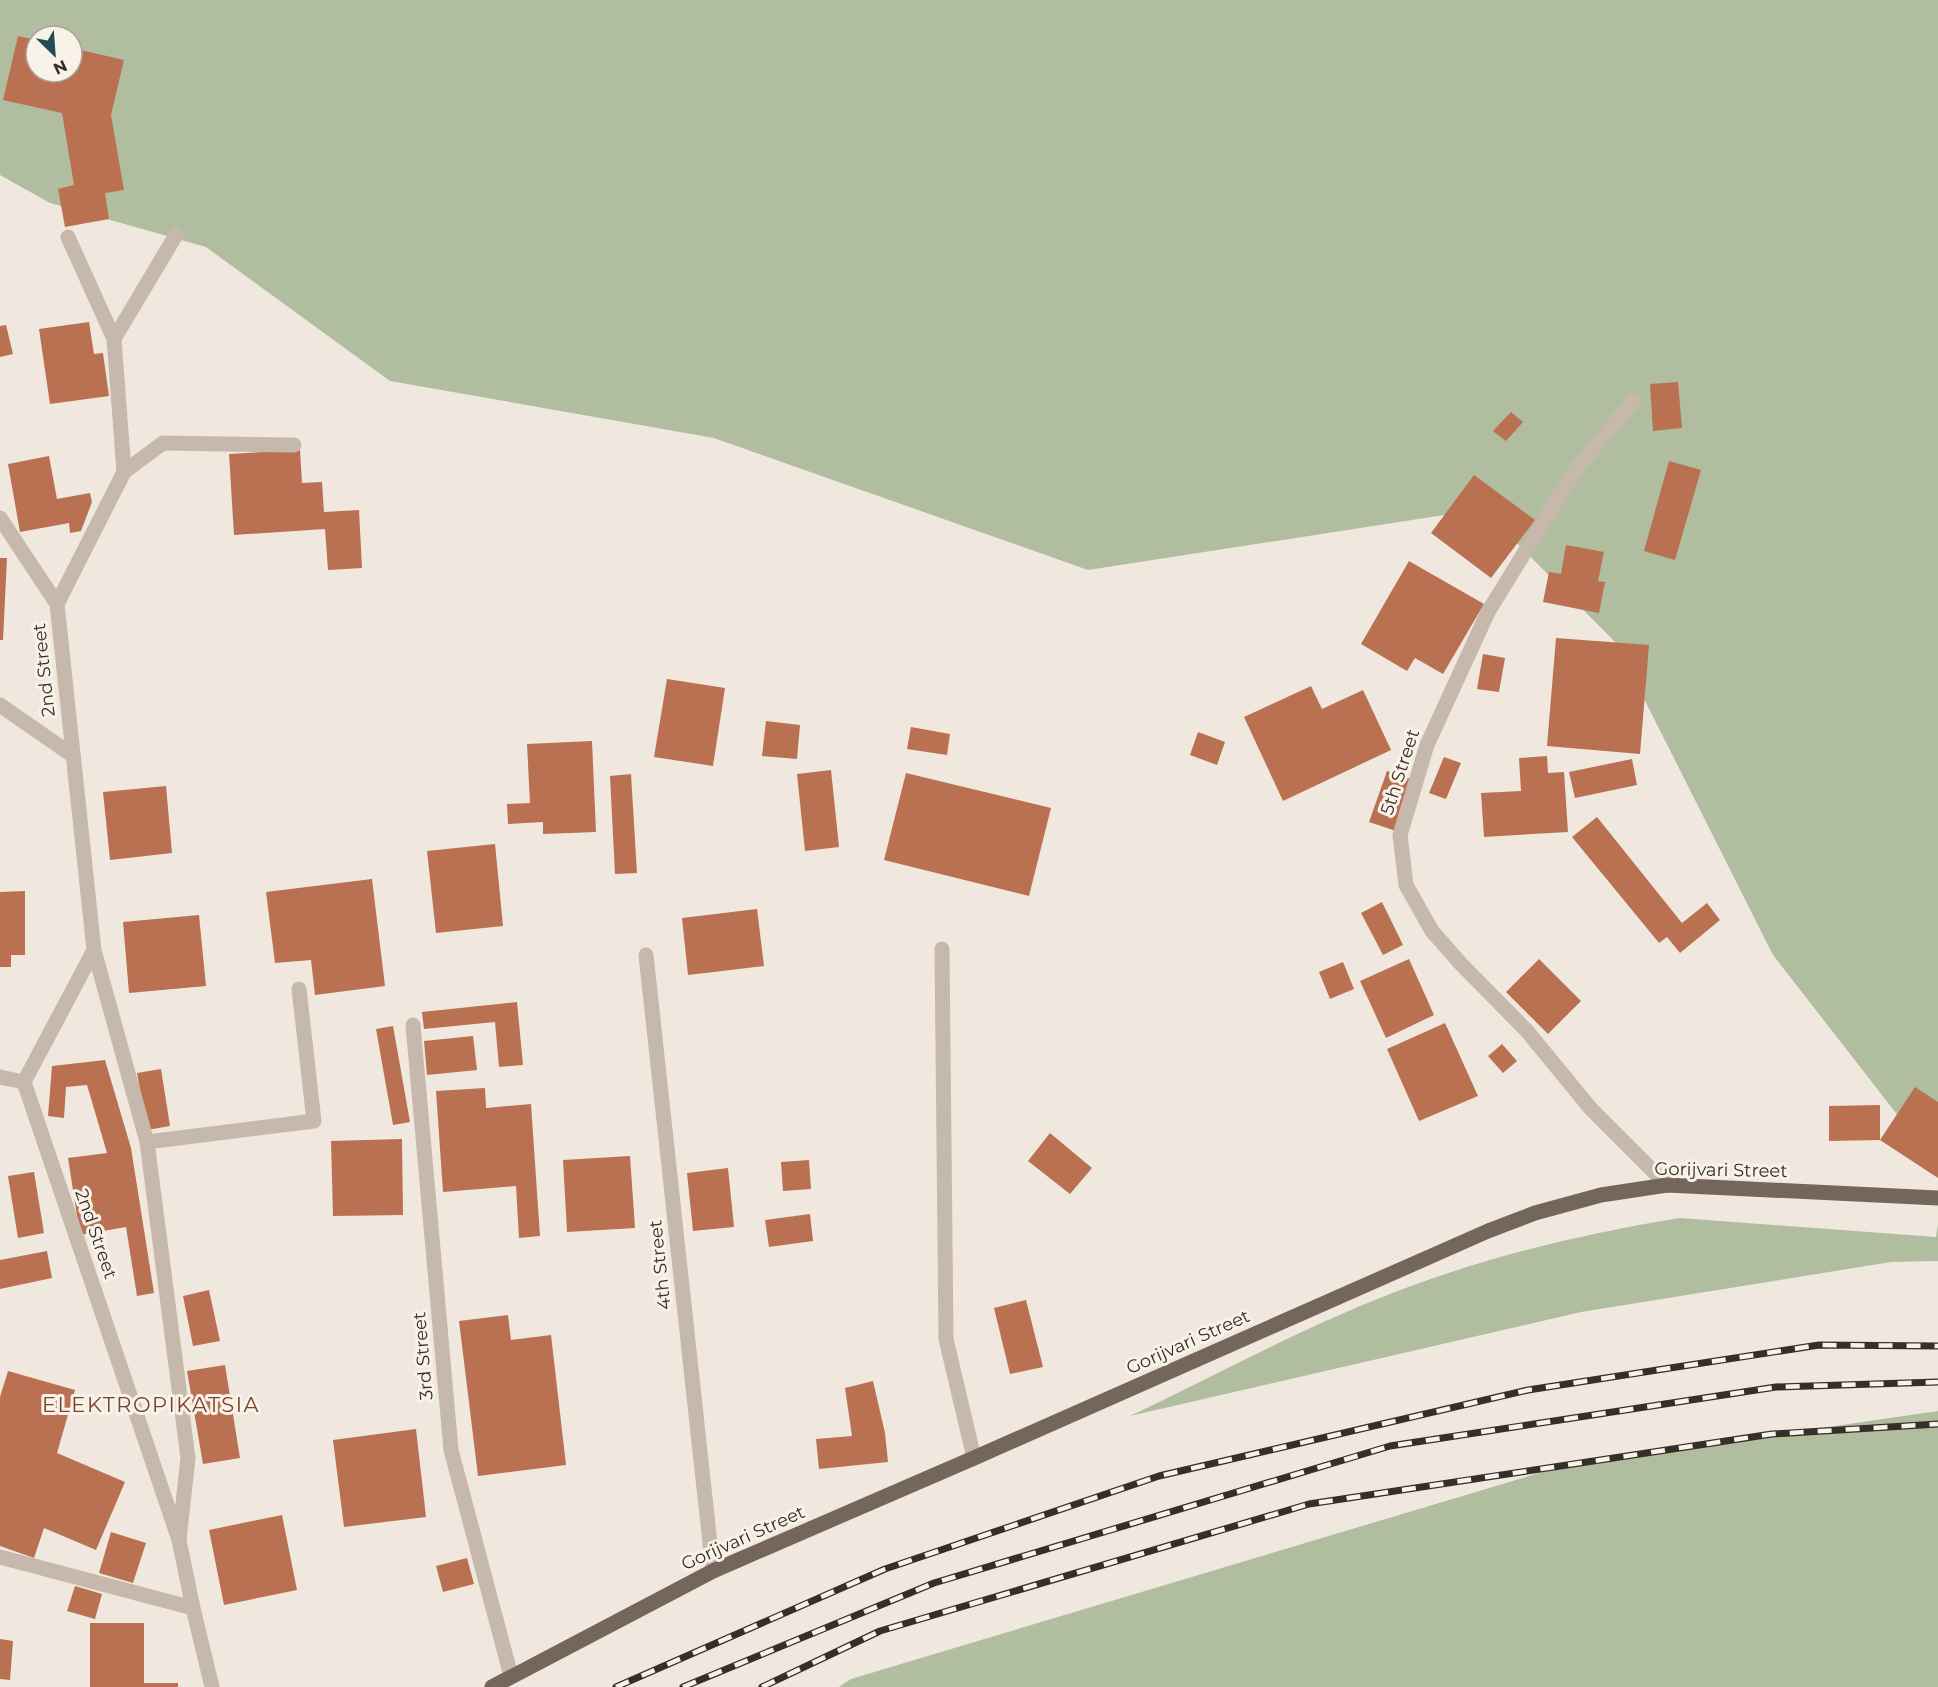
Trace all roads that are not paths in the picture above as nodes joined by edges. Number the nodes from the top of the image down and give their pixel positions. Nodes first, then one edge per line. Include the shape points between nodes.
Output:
1 (176, 235) dead end
2 (68, 237) dead end
3 (114, 339) junction
4 (1633, 401) dead end
5 (294, 445) dead end
6 (124, 472) junction
7 (0, 518) edge
8 (57, 604) junction
9 (0, 705) edge
10 (72, 755) junction
11 (942, 949) dead end
12 (94, 950) junction
13 (646, 955) dead end
14 (299, 989) dead end
15 (413, 1025) dead end
16 (0, 1077) edge
17 (24, 1082) junction
18 (147, 1142) junction
19 (1667, 1185) junction
20 (1938, 1198) edge
21 (974, 1458) junction
22 (179, 1540) junction
23 (0, 1557) edge
24 (713, 1571) junction
25 (193, 1608) junction
26 (511, 1676) junction
27 (213, 1687) edge
28 (492, 1687) edge

1 - 3 street
2 - 3 street
3 - 6 street
4 - 19 street, 5th Street via 1574,472 1488,612 1427,745 1400,835 1406,885 1432,931 1527,1031 1591,1109
5 - 6 street, 2nd Street via 164,443
6 - 8 street, 2nd Street
7 - 8 street
8 - 10 street, 2nd Street
9 - 10 street
10 - 12 street, 2nd Street
11 - 21 street via 946,1339
12 - 17 street
12 - 18 street, 2nd Street
13 - 24 street, 4th Street
14 - 18 street via 314,1120
15 - 26 street, 3rd Street via 451,1450
16 - 17 street
17 - 22 street, 2nd Street
18 - 22 street, 2nd Street via 188,1458
19 - 20 main road, Gorijvari Street
19 - 21 main road, Gorijvari Street via 1601,1195 1488,1230
21 - 24 main road, Gorijvari Street
22 - 25 street, 2nd Street
23 - 25 street
24 - 26 main road, Gorijvari Street
25 - 27 street, 2nd Street
26 - 28 main road, Gorijvari Street

